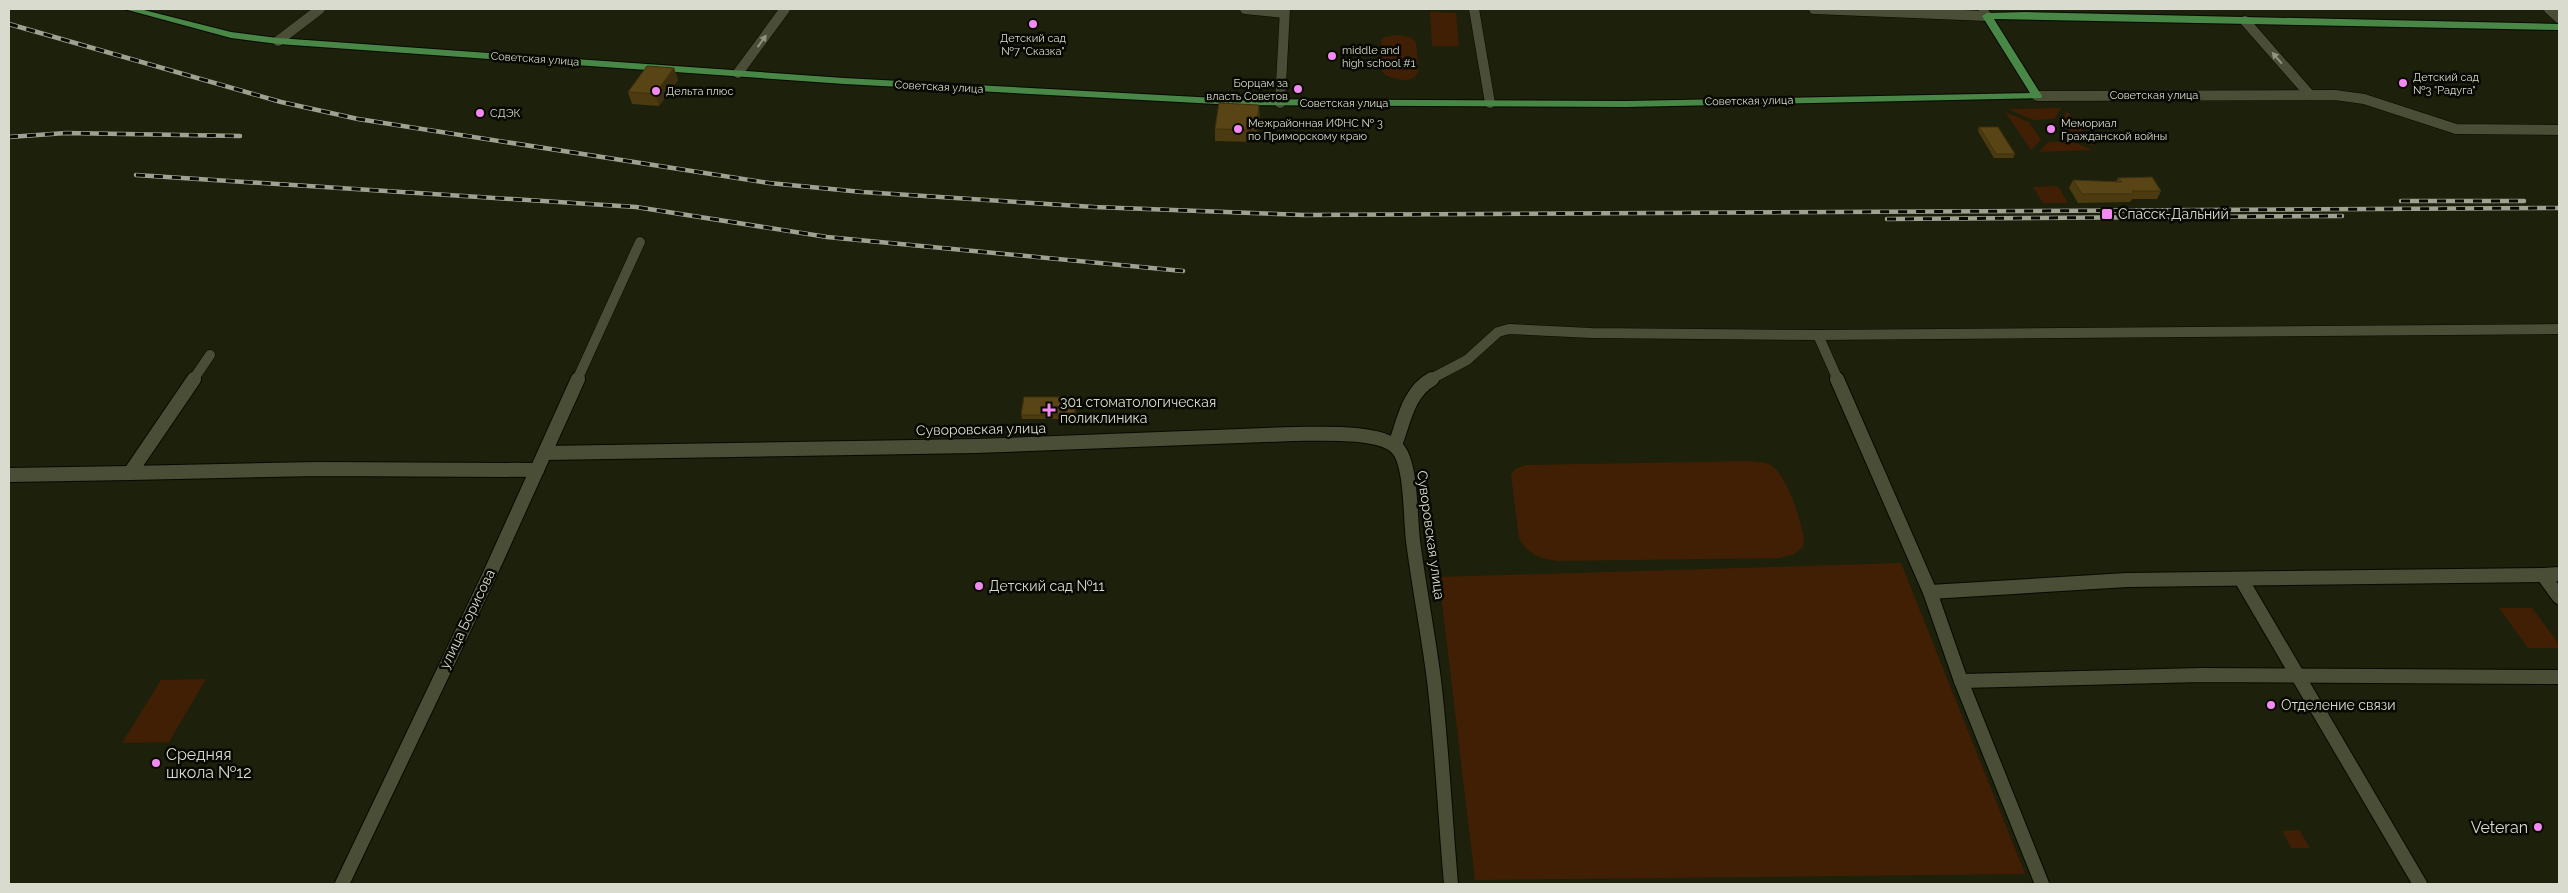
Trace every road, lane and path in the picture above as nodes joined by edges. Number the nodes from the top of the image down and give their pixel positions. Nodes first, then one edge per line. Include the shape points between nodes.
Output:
1 (129, 9) edge
2 (320, 9) edge
3 (785, 9) edge
4 (1245, 9) edge
5 (1474, 9) edge
6 (1814, 9) edge
7 (2549, 9) edge
8 (1285, 11) edge
9 (1985, 12) edge
10 (2559, 18) edge
11 (2245, 21) junction
12 (2559, 27) edge
13 (278, 41) junction
14 (738, 73) junction
15 (2310, 95) junction
16 (2037, 96) junction
17 (1280, 103) junction
18 (1490, 103) junction
19 (2559, 130) edge
20 (640, 242) dead end
21 (2559, 329) edge
22 (1818, 334) junction
23 (210, 355) dead end
24 (1395, 445) junction
25 (545, 453) junction
26 (537, 470) junction
27 (130, 473) junction
28 (9, 474) edge
29 (2559, 574) edge
30 (2542, 575) junction
31 (2241, 579) junction
32 (1930, 592) junction
33 (2559, 597) edge
34 (2298, 676) junction
35 (2559, 677) edge
36 (1961, 681) junction
37 (342, 884) edge
38 (1451, 884) edge
39 (2042, 884) edge
40 (2420, 884) edge

1 - 13 main road, Советская улица via 231,35
2 - 13 street
14 -> 3 street
4 - 8 street
5 - 18 street
6 - 9 street
7 - 10 street
8 - 17 street
9 - 11 main road
9 - 16 main road
11 - 12 main road
15 -> 11 street
13 - 14 main road, Советская улица
14 - 17 main road, Советская улица
15 - 16 street, Советская улица
15 - 19 street, Советская улица via 2353,97 2456,129
16 - 18 main road, Советская улица via 1636,104
17 - 18 main road, Советская улица
20 - 25 street, улица Борисова
21 - 22 street
22 - 24 street via 1591,333 1510,329 1498,332 1467,360 1421,385 1412,397
22 - 32 street
23 - 27 street
24 - 25 street, Суворовская улица via 1358,436 1288,434 1117,443
24 - 38 street, Суворовская улица via 1405,467 1424,600
25 - 26 street, улица Борисова
26 - 27 street via 318,469
26 - 37 street, улица Борисова
27 - 28 street
29 - 30 street
30 - 31 street
30 - 33 street
31 - 32 street via 2127,580
31 - 34 street
32 - 36 street
34 - 35 street
34 - 36 street
34 - 40 street
36 - 39 street

